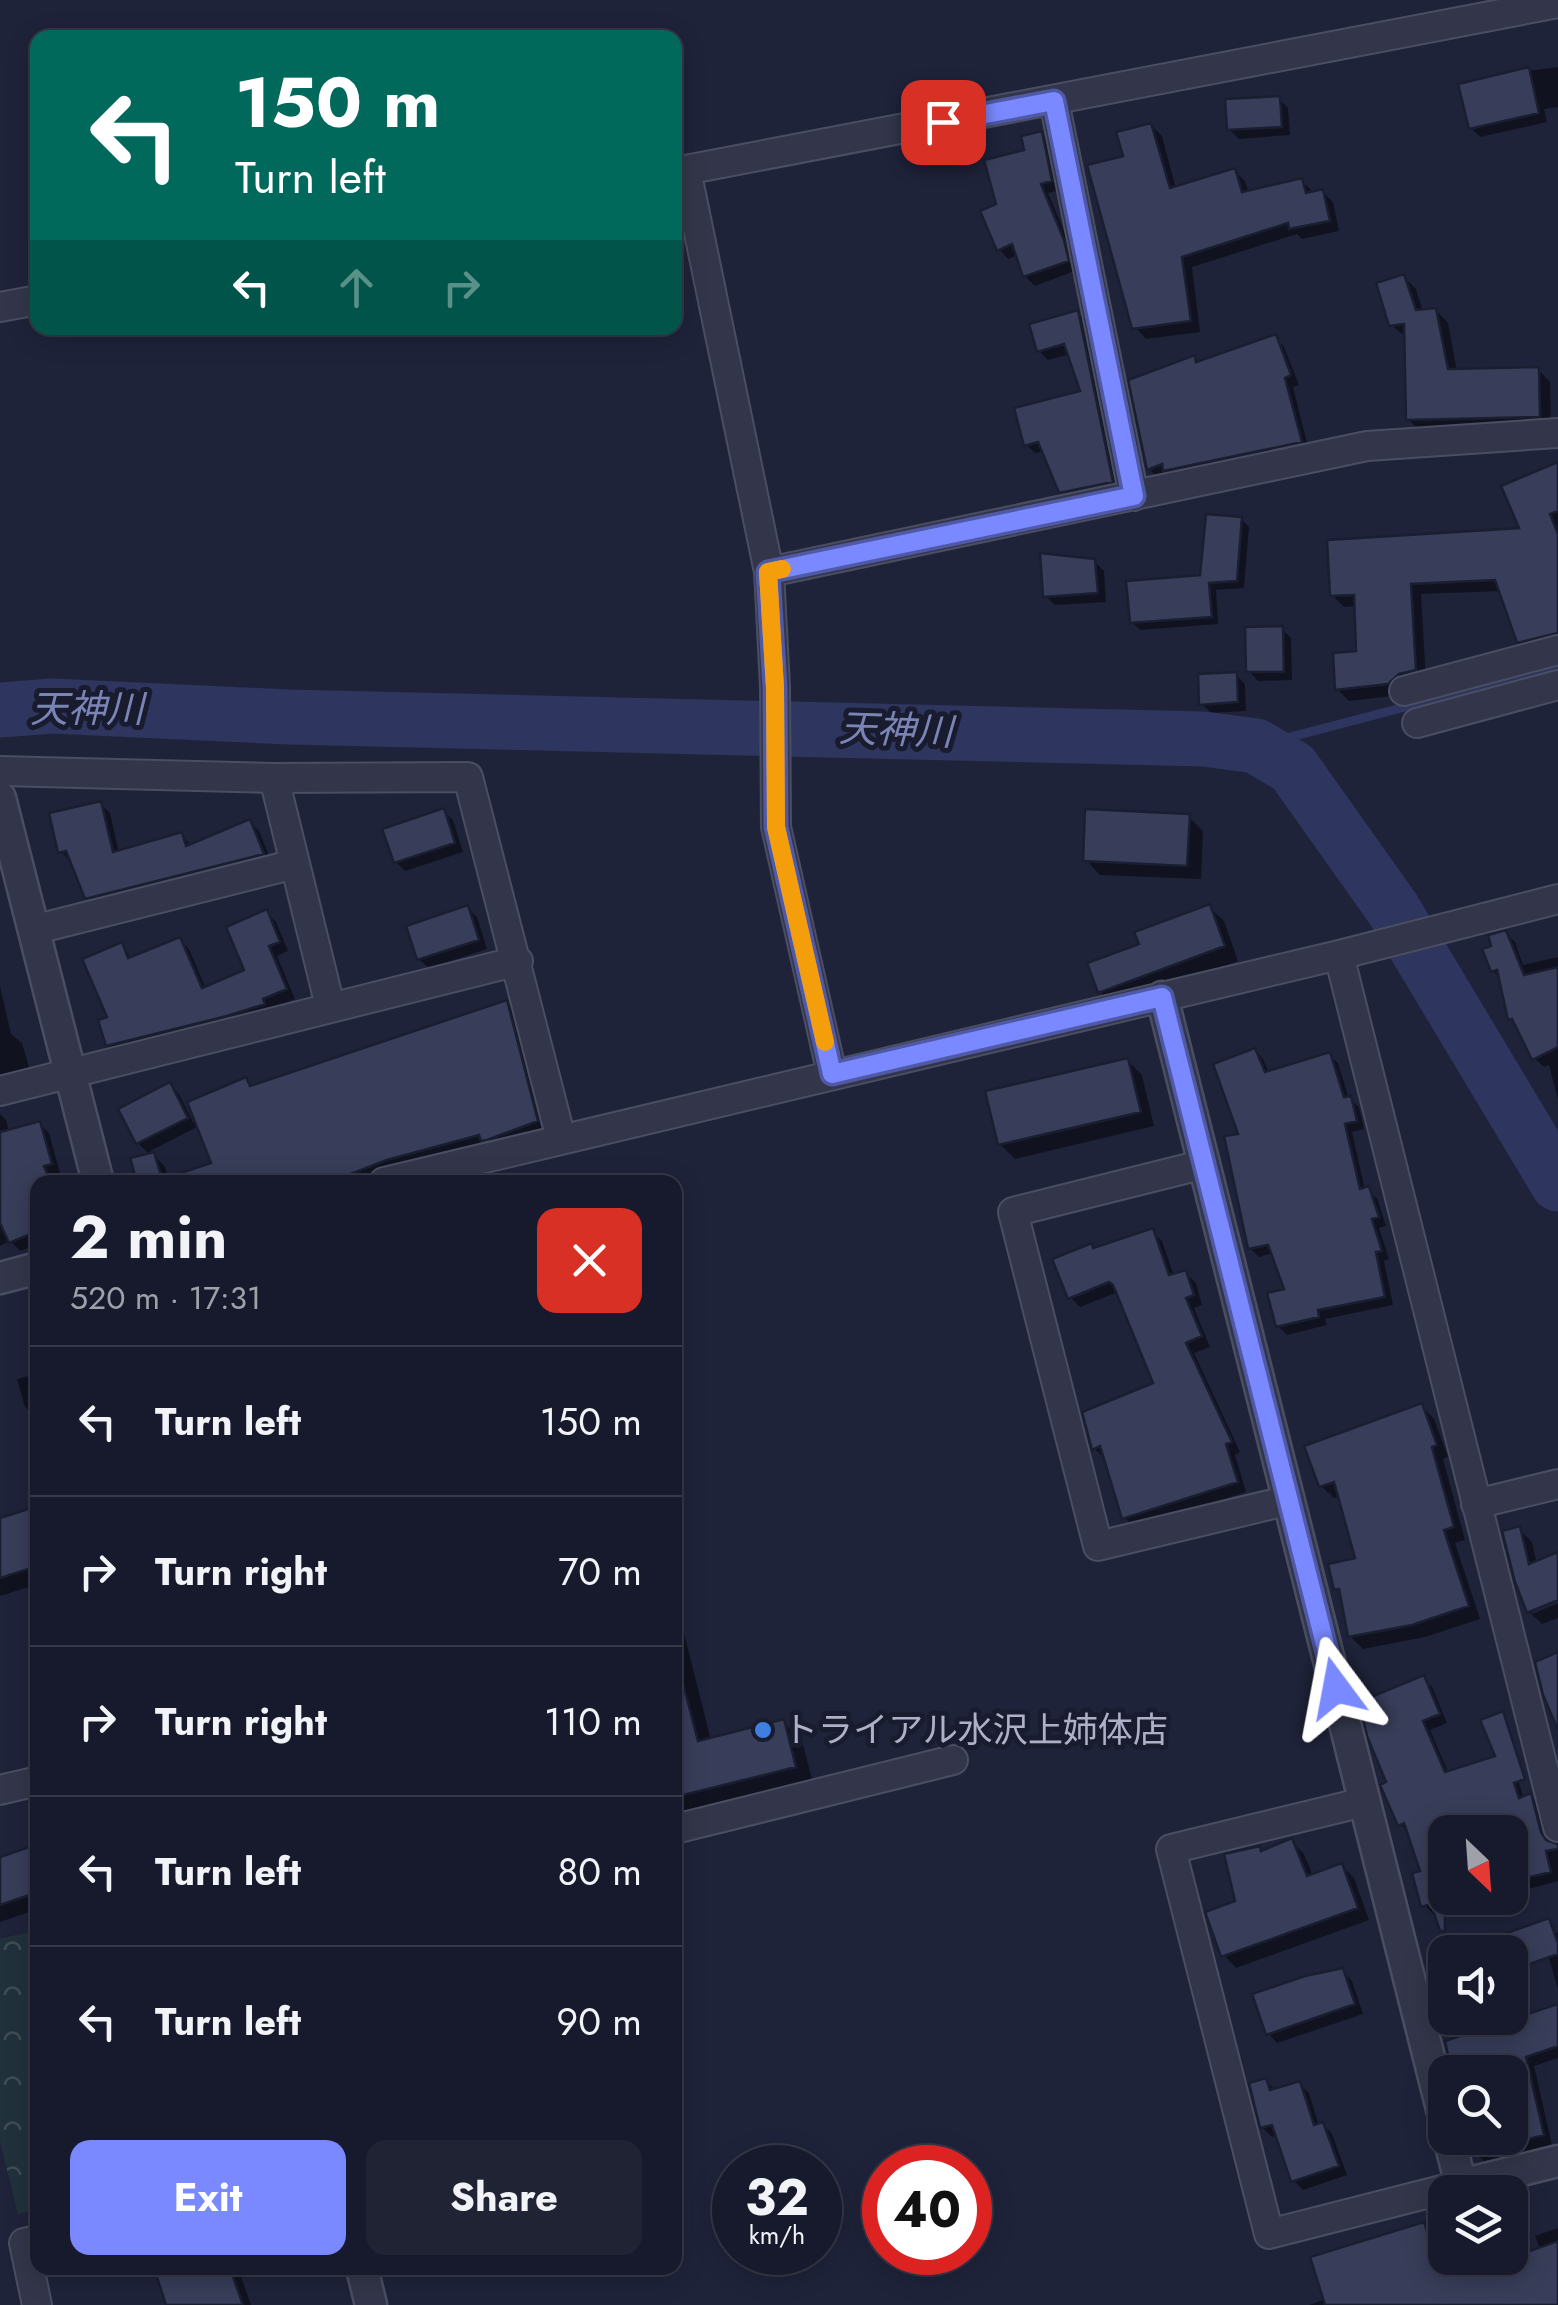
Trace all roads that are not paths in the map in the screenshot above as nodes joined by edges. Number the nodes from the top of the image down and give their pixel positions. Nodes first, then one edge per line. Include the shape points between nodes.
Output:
1 (1558, 3) edge
2 (1054, 101) junction
3 (682, 171) edge
4 (682, 180) edge
5 (30, 302) edge
6 (0, 308) edge
7 (1558, 433) edge
8 (1134, 496) junction
9 (768, 572) junction
10 (1558, 650) edge
11 (1558, 685) edge
12 (1404, 691) dead end
13 (1417, 723) dead end
14 (0, 771) edge
15 (274, 778) junction
16 (0, 798) edge
17 (295, 864) junction
18 (1558, 899) edge
19 (33, 930) junction
20 (1338, 955) junction
21 (518, 961) junction
22 (1162, 997) junction
23 (330, 1006) junction
24 (71, 1073) junction
25 (832, 1074) junction
26 (0, 1091) edge
27 (561, 1139) junction
28 (1206, 1164) junction
29 (96, 1175) edge
30 (413, 1175) edge
31 (30, 1270) edge
32 (0, 1278) edge
33 (1558, 1484) edge
34 (1290, 1500) junction
35 (1476, 1504) junction
36 (952, 1760) dead end
37 (30, 1783) edge
38 (0, 1790) edge
39 (1364, 1802) junction
40 (682, 1827) edge
41 (1558, 1828) edge
42 (1428, 2055) edge
43 (1558, 2161) edge
44 (1501, 2175) edge
45 (1428, 2193) edge
46 (30, 2242) edge
47 (30, 2272) edge
48 (31, 2275) edge
49 (364, 2275) edge
50 (37, 2305) edge
51 (371, 2305) edge

1 - 2 street
2 - 3 street
2 - 8 street
4 - 9 street
5 - 6 street
7 - 8 street via 1367,446
8 - 9 street
9 - 25 street via 776,827
10 - 12 street
11 - 13 street
14 - 15 street
15 - 17 street
15 - 21 street via 468,776
16 - 19 street
17 - 19 street
17 - 23 street
18 - 20 street
19 - 24 street
20 - 22 street
20 - 35 street
21 - 23 street
21 - 27 street
22 - 25 street
22 - 28 street
23 - 24 street
24 - 26 street
24 - 29 street
25 - 27 street
27 - 30 street
28 - 34 street
28 - 34 street via 1012,1212 1098,1546
31 - 32 street
33 - 35 street
34 - 39 street
35 - 41 street
36 - 40 street
37 - 38 street
39 - 42 street
39 - 45 street via 1171,1849 1269,2234
43 - 44 street
46 - 47 street via 24,2243
48 - 50 street
49 - 51 street

